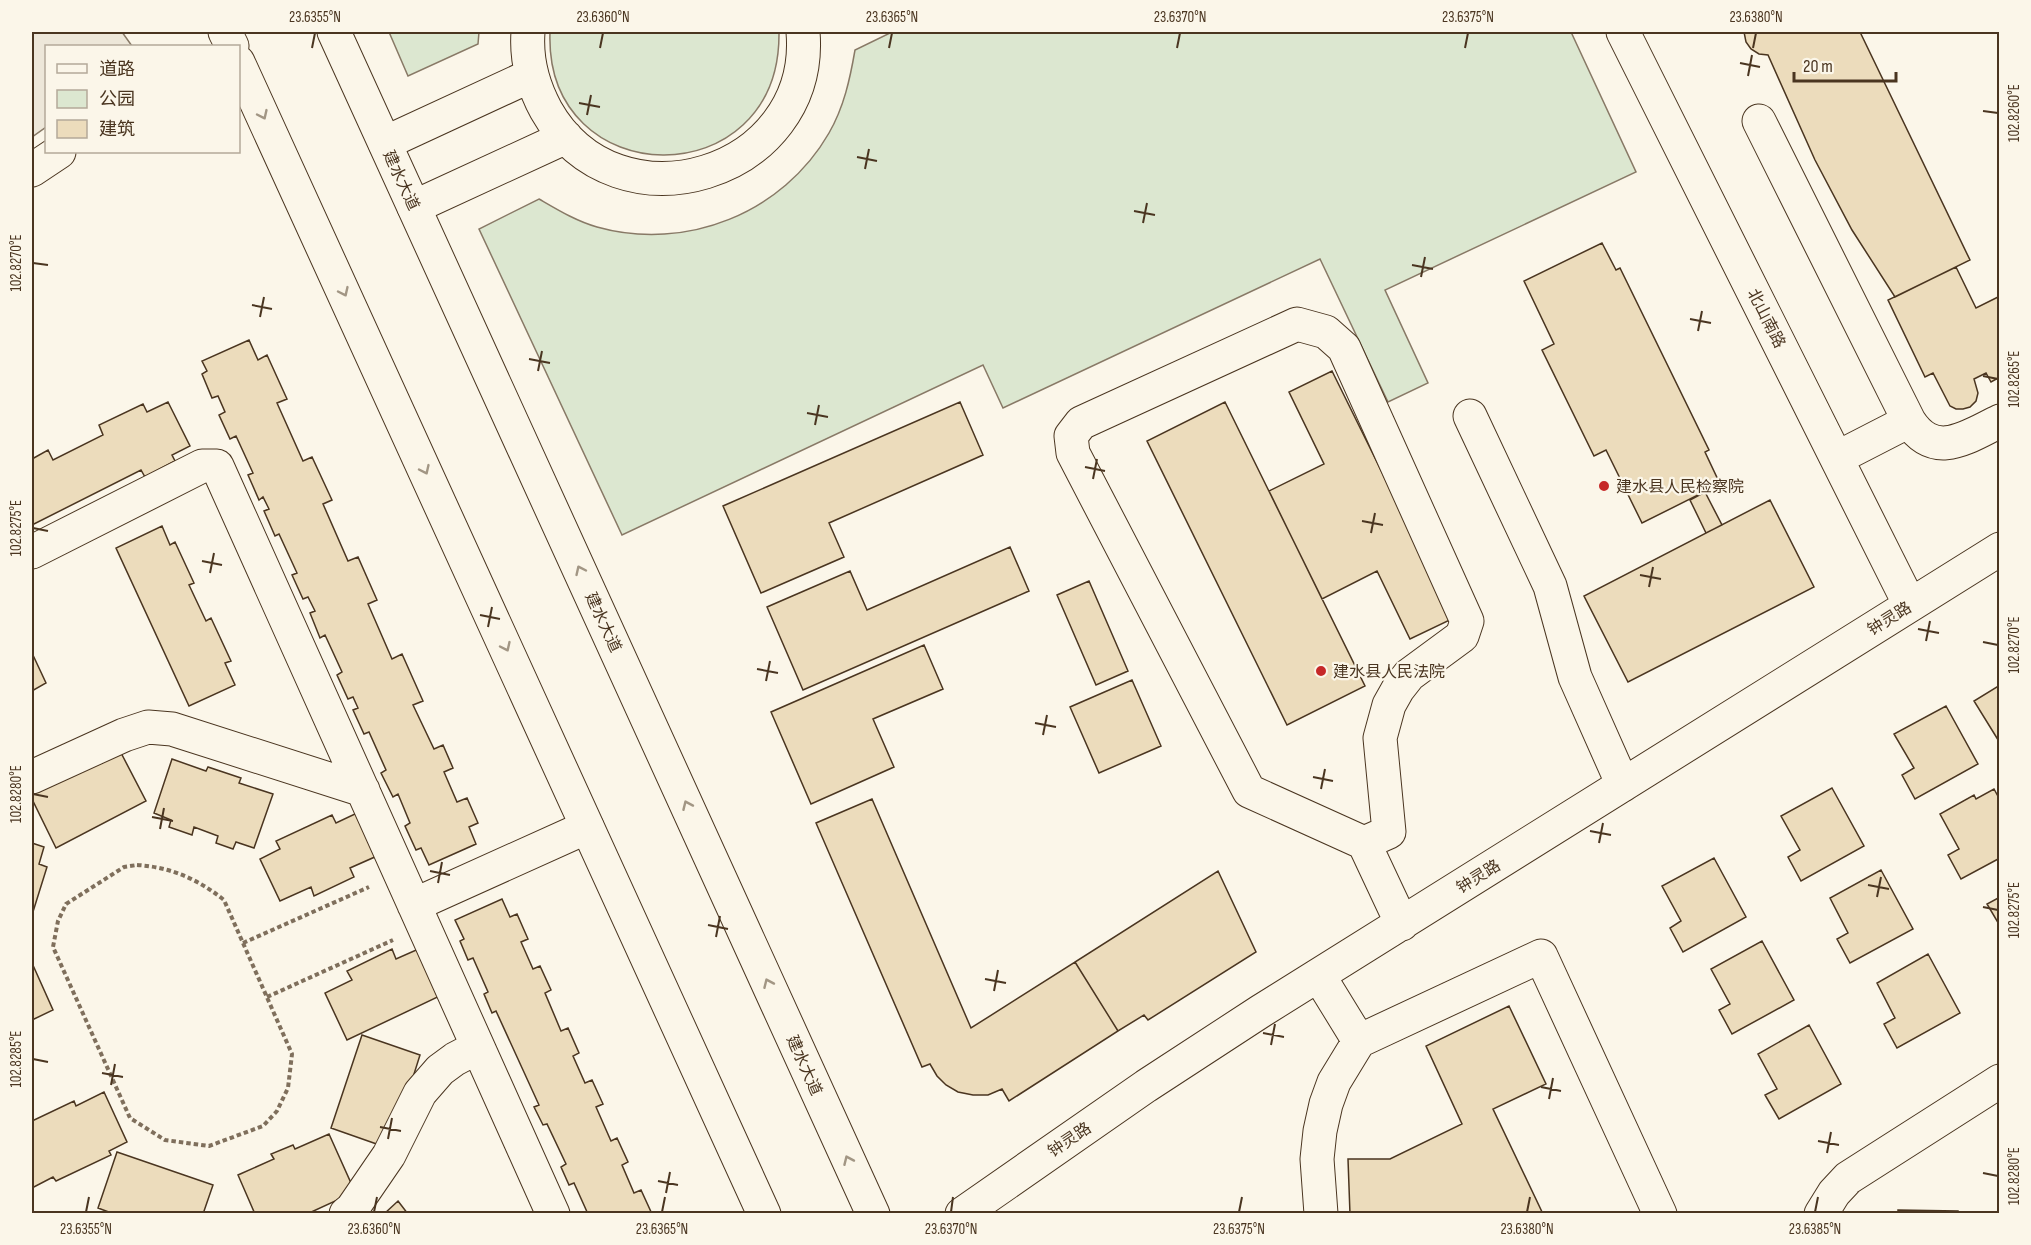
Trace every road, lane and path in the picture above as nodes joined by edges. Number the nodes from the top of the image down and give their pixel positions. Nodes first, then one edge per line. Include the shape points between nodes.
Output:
1 (334, 32) edge
2 (528, 32) edge
3 (803, 32) edge
4 (1623, 32) edge
5 (240, 73) edge
6 (532, 75) junction
7 (1759, 121) dead end
8 (566, 137) junction
9 (385, 143) junction
10 (57, 153) edge
11 (32, 170) edge
12 (414, 207) junction
13 (1470, 416) dead end
14 (1909, 421) junction
15 (2000, 421) edge
16 (1837, 458) junction
17 (2000, 549) edge
18 (32, 552) edge
19 (1910, 605) junction
20 (32, 777) edge
21 (1623, 785) junction
22 (363, 790) junction
23 (587, 826) junction
24 (1364, 843) junction
25 (400, 873) junction
26 (419, 915) junction
27 (1402, 924) junction
28 (243, 943) junction
29 (1319, 976) junction
30 (267, 997) junction
31 (1359, 1041) junction
32 (478, 1047) junction
33 (2000, 1081) edge
34 (346, 1214) edge
35 (553, 1214) edge
36 (764, 1214) edge
37 (873, 1214) edge
38 (962, 1214) edge
39 (1321, 1214) edge
40 (1660, 1214) edge
41 (1821, 1214) edge

1 - 9 main road, 建水大道
2 - 6 main road
3 - 8 main road via 801,70 781,118 765,138 722,168 672,180 645,178 593,159
4 - 16 main road, 北山南路
5 -> 23 main road
6 - 8 main road via 538,96
6 - 9 main road
7 - 14 main road
8 - 12 main road
9 - 12 main road, 建水大道
10 - 11 main road
37 -> 12 main road, 建水大道
13 - 21 main road via 1550,586 1575,677
14 - 15 main road via 1916,432 1936,443 1955,443
14 - 16 main road
16 - 19 main road, 北山南路
17 - 19 main road, 钟灵路
18 - 22 main road via 202,466 217,466
19 - 21 main road, 钟灵路
20 - 22 main road via 148,727 172,729
21 - 27 main road, 钟灵路
22 - 25 main road
23 - 26 main road
23 - 36 main road
24 - 24 main road via 1249,790 1073,453 1071,436 1081,423 1297,324 1326,332 1344,348 1467,621 1462,636 1409,675 1389,705 1380,738 1389,832
24 - 27 main road
25 - 26 main road
25 - 28 path
26 - 30 path
26 - 32 main road
27 - 29 main road, 钟灵路
28 - 30 path
28 - 30 path via 224,900 207,886 189,876 137,865 124,867 66,904 53,947 130,1118 165,1140 209,1146 263,1126 277,1112 288,1088 292,1054
29 - 31 main road
29 - 38 main road, 钟灵路 via 1146,1086
31 - 39 main road via 1334,1082 1320,1131 1317,1159
31 - 40 main road via 1541,956
32 - 34 main road via 440,1070 420,1093 389,1155
32 - 35 main road
33 - 41 main road via 1848,1178

